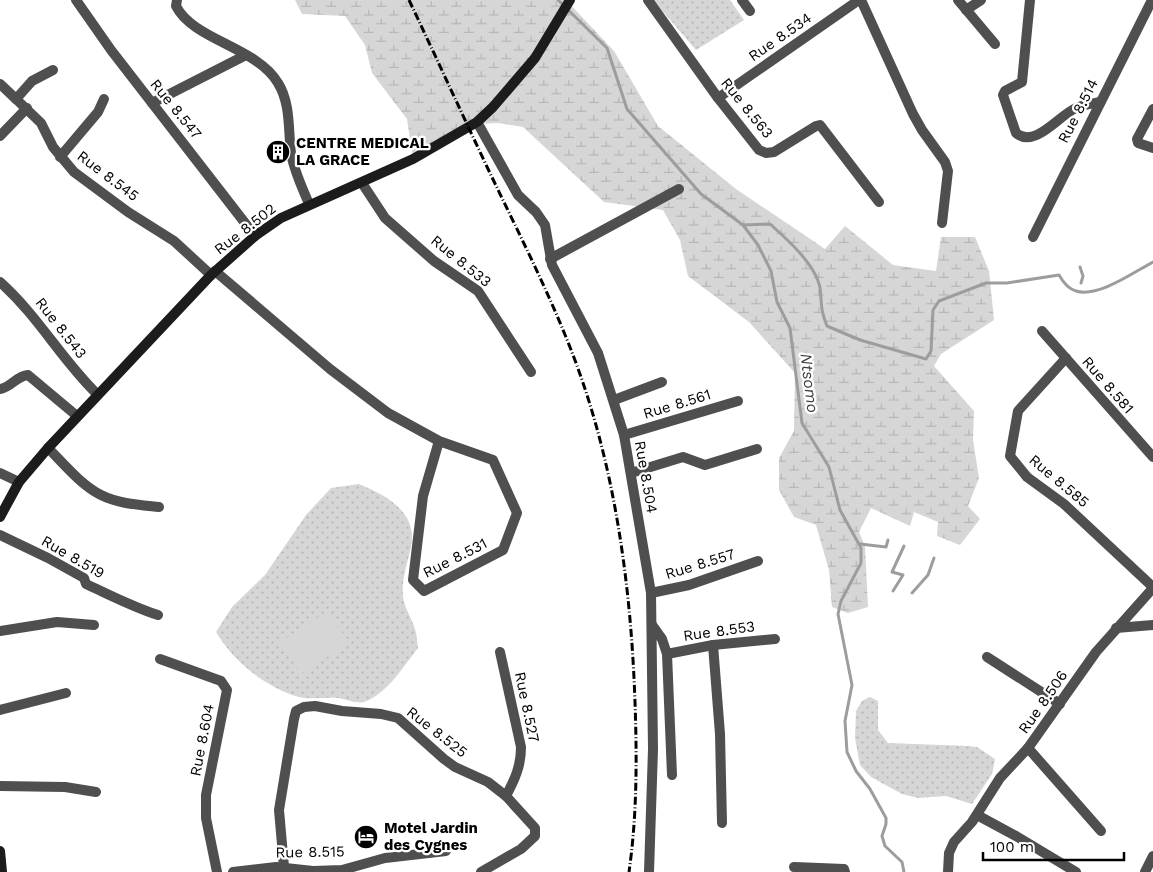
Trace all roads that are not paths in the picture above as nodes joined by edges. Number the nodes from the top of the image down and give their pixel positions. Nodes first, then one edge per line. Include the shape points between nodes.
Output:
1 (76, 0) edge
2 (176, 0) edge
3 (570, 0) edge
4 (648, 0) edge
5 (742, 0) edge
6 (860, 0) edge
7 (958, 0) edge
8 (980, 0) edge
9 (1030, 0) edge
10 (1152, 0) edge
11 (966, 10) junction
12 (750, 11) dead end
13 (995, 44) dead end
14 (246, 55) junction
15 (53, 70) dead end
16 (0, 84) edge
17 (718, 98) junction
18 (16, 99) junction
19 (104, 99) dead end
20 (1099, 102) junction
21 (152, 103) junction
22 (27, 108) junction
23 (1153, 109) edge
24 (477, 122) junction
25 (0, 136) edge
26 (1153, 148) edge
27 (60, 157) junction
28 (362, 183) junction
29 (679, 189) dead end
30 (879, 202) dead end
31 (309, 204) junction
32 (942, 223) dead end
33 (255, 236) junction
34 (1033, 237) dead end
35 (550, 259) junction
36 (213, 273) junction
37 (0, 282) edge
38 (1042, 331) dead end
39 (1066, 358) junction
40 (531, 372) dead end
41 (662, 382) dead end
42 (0, 389) edge
43 (97, 394) junction
44 (614, 400) junction
45 (738, 401) dead end
46 (77, 416) junction
47 (624, 436) junction
48 (439, 440) junction
49 (48, 448) junction
50 (757, 449) dead end
51 (1153, 458) edge
52 (0, 473) edge
53 (631, 473) junction
54 (19, 482) junction
55 (159, 507) dead end
56 (0, 517) edge
57 (0, 535) edge
58 (758, 561) dead end
59 (1153, 588) edge
60 (651, 594) junction
61 (158, 615) dead end
62 (94, 625) dead end
63 (652, 625) junction
64 (1153, 625) edge
65 (1116, 628) junction
66 (0, 631) edge
67 (775, 639) dead end
68 (712, 645) junction
69 (500, 652) dead end
70 (667, 654) junction
71 (987, 657) dead end
72 (160, 659) dead end
73 (66, 693) dead end
74 (1060, 704) junction
75 (0, 710) edge
76 (1028, 748) junction
77 (672, 775) dead end
78 (0, 786) edge
79 (96, 792) dead end
80 (506, 796) junction
81 (977, 815) junction
82 (722, 823) dead end
83 (1101, 831) dead end
84 (0, 851) edge
85 (446, 851) dead end
86 (1153, 856) edge
87 (794, 867) dead end
88 (284, 868) junction
89 (497, 868) edge
90 (339, 871) edge
91 (2, 872) edge
92 (217, 872) edge
93 (233, 872) edge
94 (481, 872) edge
95 (649, 872) edge
96 (845, 872) edge
97 (948, 872) edge
98 (1076, 872) edge
99 (1144, 872) edge

1 - 21 street, Rue 8.547
2 - 14 street via 176,6 187,20
3 - 24 main road, Rue 8.502 via 534,58
4 - 17 street, Rue 8.563
5 - 12 street
6 - 17 street, Rue 8.534
6 - 32 street via 913,114 945,162 948,171
7 - 11 street
8 - 11 street
9 - 20 street via 1022,82 1003,95 1016,133 1033,137 1076,108
10 - 20 street, Rue 8.514
11 - 13 street
14 - 21 street
14 - 31 street via 264,67 285,98 292,155
15 - 18 street via 32,81
16 - 18 street, Rue 8.545
17 - 30 street, Rue 8.563 via 759,150 766,153 774,152 820,125
18 - 22 street, Rue 8.545
19 - 27 street via 98,112
20 - 34 street, Rue 8.514
21 - 33 street, Rue 8.547
22 - 25 street
22 - 27 street, Rue 8.545 via 41,123
23 - 26 street via 1137,138 1138,143
24 - 28 main road, Rue 8.502 via 413,159
24 - 35 street, Rue 8.504 via 518,195 545,225
27 - 36 street, Rue 8.545 via 74,172 174,241
28 - 31 main road, Rue 8.502
28 - 40 street, Rue 8.533 via 385,218 434,261 478,291
29 - 35 street
31 - 33 main road, Rue 8.502
33 - 36 main road, Rue 8.502
35 - 44 street, Rue 8.504 via 598,353
36 - 43 main road, Rue 8.502
36 - 48 street, Rue 8.531 via 388,413
37 - 43 street, Rue 8.543 via 29,309 78,375
38 - 39 street, Rue 8.581
39 - 51 street, Rue 8.581
39 - 59 street, Rue 8.585 via 1018,411 1010,456 1028,477 1071,509
41 - 44 street
42 - 46 street via 28,375
43 - 46 main road, Rue 8.502
44 - 47 street, Rue 8.504
45 - 47 street, Rue 8.561
46 - 49 main road, Rue 8.502
47 - 53 street, Rue 8.504
48 - 48 street, Rue 8.531 via 424,496 413,580 424,591 503,550 517,512 493,460
49 - 54 main road, Rue 8.502
49 - 55 street via 92,490 103,496
50 - 53 street via 705,465 683,457
52 - 54 street
53 - 60 street, Rue 8.504
54 - 56 main road, Rue 8.502
57 - 61 street, Rue 8.519 via 84,578 86,584 135,608
58 - 60 street, Rue 8.557 via 689,585
59 - 65 street, Rue 8.506
60 - 63 street, Rue 8.504
62 - 66 street via 57,622
63 - 70 street
63 - 95 street, Rue 8.504 via 654,750
64 - 65 street
65 - 74 street, Rue 8.506
67 - 68 street, Rue 8.553
68 - 70 street, Rue 8.553
68 - 82 street via 720,734
69 - 80 street, Rue 8.527 via 521,747 521,763
70 - 77 street
71 - 74 street
72 - 92 street, Rue 8.604 via 221,681 227,690 206,795 206,818
73 - 75 street
74 - 76 street, Rue 8.506
76 - 81 street via 1000,778
76 - 83 street, Rue 8.506
78 - 79 street
80 - 88 street, Rue 8.525 via 488,782 455,767 398,718 304,707 296,712 294,719 279,810
80 - 89 street, Rue 8.525 via 535,828 535,836
81 - 97 street via 950,849
81 - 98 street
84 - 91 main road
85 - 90 street, Rue 8.515 via 385,858
86 - 99 street
87 - 96 street via 844,869
88 - 90 street, Rue 8.515
88 - 93 street, Rue 8.515
89 - 94 street, Rue 8.525

